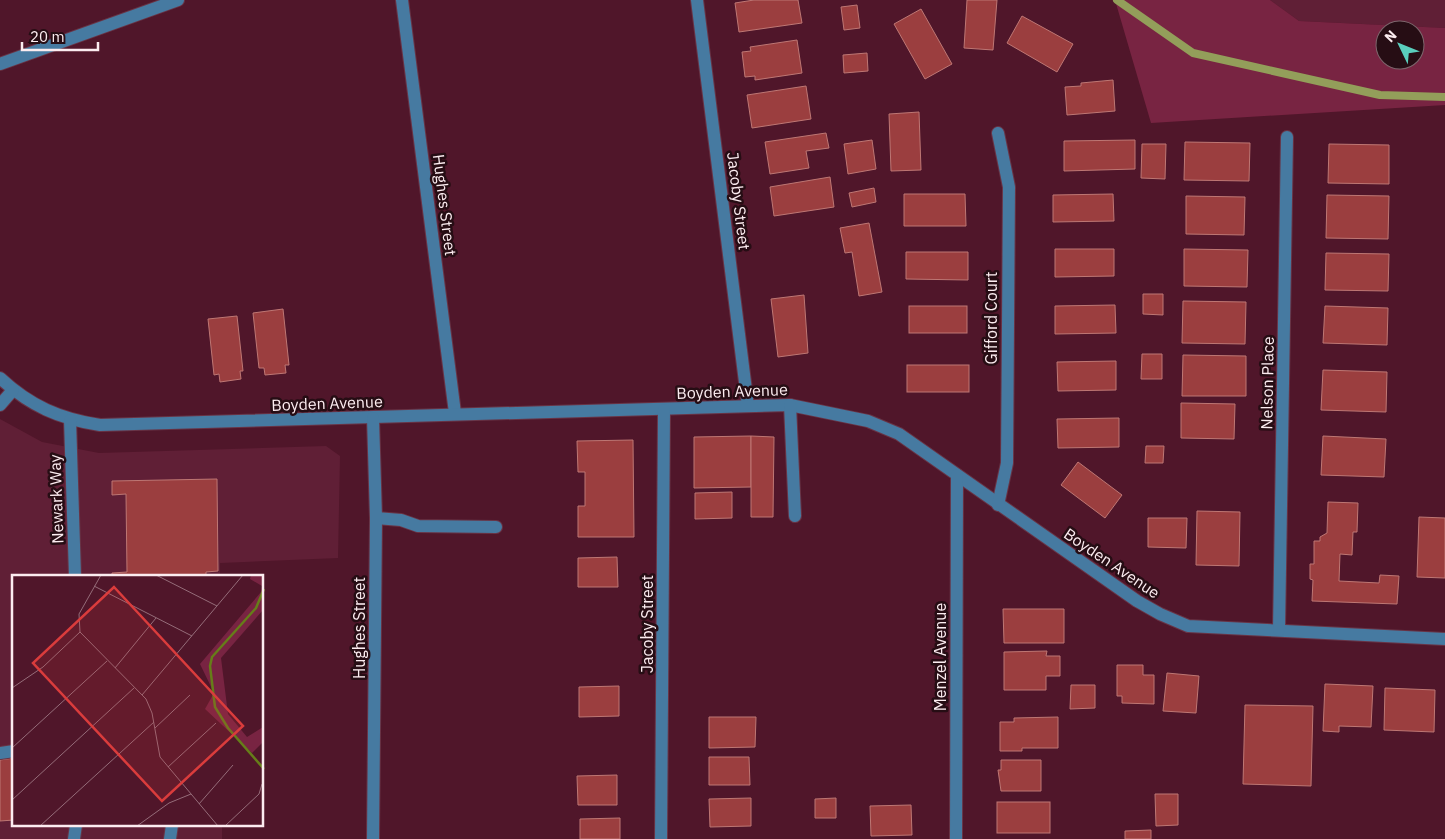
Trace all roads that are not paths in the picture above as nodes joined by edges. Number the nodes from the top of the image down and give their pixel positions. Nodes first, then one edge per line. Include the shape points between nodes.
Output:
1 (178, 0) edge
2 (402, 0) edge
3 (697, 0) edge
4 (0, 64) edge
5 (998, 133) dead end
6 (1287, 136) dead end
7 (0, 378) edge
8 (13, 390) junction
9 (790, 404) junction
10 (0, 405) edge
11 (748, 406) junction
12 (664, 410) junction
13 (455, 413) junction
14 (373, 418) junction
15 (70, 420) junction
16 (957, 475) junction
17 (998, 505) junction
18 (795, 516) dead end
19 (376, 518) junction
20 (496, 527) dead end
21 (75, 575) edge
22 (1279, 630) junction
23 (1445, 639) edge
24 (76, 826) edge
25 (172, 826) edge
26 (74, 839) edge
27 (170, 839) edge
28 (373, 839) edge
29 (662, 839) edge
30 (956, 839) edge

1 - 4 street
2 - 13 street, Hughes Street
3 - 11 street, Jacoby Street
5 - 17 street, Gifford Court via 1009,187 1007,463
6 - 22 street, Nelson Place
7 - 8 street, Boyden Avenue
8 - 10 street
8 - 15 street, Boyden Avenue via 46,411
9 - 11 street, Boyden Avenue
9 - 16 street, Boyden Avenue via 868,421 899,434
9 - 18 street
11 - 12 street, Boyden Avenue
12 - 13 street, Boyden Avenue
12 - 29 street, Jacoby Street
13 - 14 street, Boyden Avenue
14 - 15 street, Boyden Avenue via 100,425
14 - 19 street, Hughes Street
15 - 21 street, Newark Way
16 - 17 street, Boyden Avenue
16 - 30 street, Menzel Avenue
17 - 22 street, Boyden Avenue via 1160,614 1188,626
19 - 20 street via 401,520 418,526
19 - 28 street, Hughes Street
22 - 23 street, Boyden Avenue
24 - 26 street
25 - 27 street

